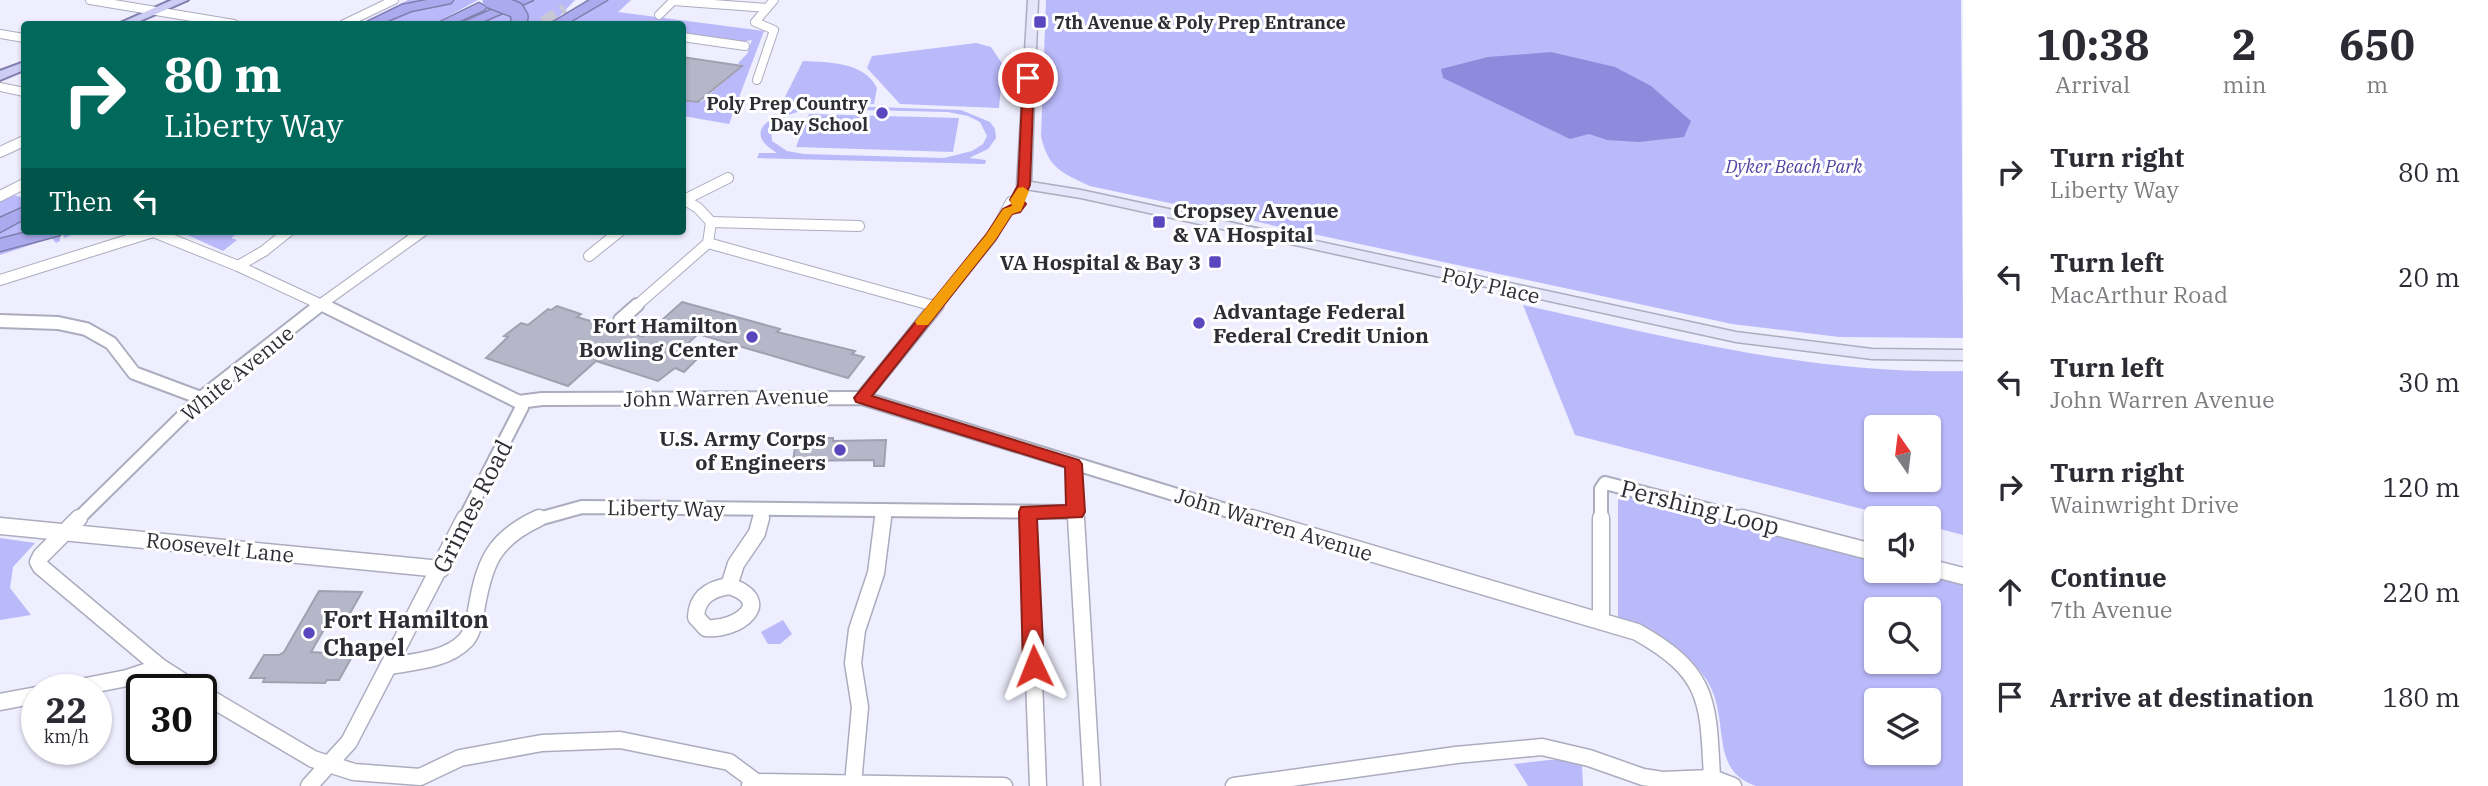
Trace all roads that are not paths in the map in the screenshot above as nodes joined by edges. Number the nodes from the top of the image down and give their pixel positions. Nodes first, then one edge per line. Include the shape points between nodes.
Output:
1 (90, 0) edge
2 (183, 0) edge
3 (394, 0) edge
4 (419, 0) edge
5 (425, 0) edge
6 (436, 0) edge
7 (446, 0) edge
8 (481, 0) edge
9 (495, 0) edge
10 (511, 0) edge
11 (519, 0) edge
12 (526, 0) edge
13 (545, 0) edge
14 (580, 0) edge
15 (600, 0) edge
16 (774, 0) edge
17 (1033, 0) edge
18 (674, 1) edge
19 (568, 5) edge
20 (767, 8) junction
21 (156, 11) junction
22 (659, 15) dead end
23 (486, 20) edge
24 (131, 21) edge
25 (216, 21) edge
26 (350, 21) edge
27 (364, 21) edge
28 (365, 21) edge
29 (373, 21) edge
30 (374, 21) edge
31 (446, 21) edge
32 (448, 21) edge
33 (524, 21) edge
34 (527, 21) edge
35 (528, 21) edge
36 (547, 21) tunnel mouth
37 (562, 21) tunnel mouth
38 (0, 34) edge
39 (21, 38) edge
40 (686, 39) edge
41 (745, 46) dead end
42 (21, 67) edge
43 (0, 76) edge
44 (757, 80) dead end
45 (0, 87) edge
46 (21, 91) edge
47 (21, 142) edge
48 (0, 152) edge
49 (728, 178) dead end
50 (0, 184) edge
51 (1019, 194) junction
52 (686, 199) edge
53 (686, 201) edge
54 (13, 215) edge
55 (711, 222) junction
56 (859, 226) dead end
57 (37, 235) edge
58 (143, 235) edge
59 (159, 235) edge
60 (283, 235) edge
61 (417, 235) edge
62 (615, 235) edge
63 (708, 243) junction
64 (0, 245) edge
65 (589, 256) dead end
66 (238, 267) junction
67 (0, 281) edge
68 (322, 305) junction
69 (934, 306) junction
70 (620, 320) dead end
71 (0, 321) edge
72 (1963, 355) edge
73 (201, 398) junction
74 (862, 398) junction
75 (519, 402) junction
76 (1073, 464) junction
77 (763, 509) junction
78 (884, 510) junction
79 (1028, 512) junction
80 (1076, 512) junction
81 (0, 526) edge
82 (63, 531) junction
83 (1864, 550) edge
84 (441, 569) junction
85 (1941, 570) edge
86 (1963, 576) edge
87 (729, 586) dead end
88 (1601, 621) junction
89 (389, 666) junction
90 (160, 667) junction
91 (171, 674) edge
92 (112, 681) edge
93 (21, 698) edge
94 (0, 702) edge
95 (217, 702) edge
96 (329, 766) junction
97 (1712, 778) junction
98 (424, 782) edge
99 (753, 784) edge
100 (853, 784) junction
101 (309, 786) edge
102 (1004, 786) edge
103 (1038, 786) edge
104 (1092, 786) edge
105 (1234, 786) edge
106 (1733, 786) edge

1 - 21 street
2 - 21 main road
3 - 26 street
4 - 27 highway
5 - 28 highway
6 - 29 highway
7 - 30 highway
8 - 31 highway
9 - 32 highway
9 - 33 highway, bridge via 520,9
10 - 34 highway via 528,11
11 - 23 highway
11 - 35 highway via 532,10 534,16
12 - 23 highway
13 - 23 highway
14 - 19 highway
15 - 37 highway
16 - 20 street
17 - 51 main road
18 - 20 street
18 - 22 street
19 - 36 highway
20 - 44 street via 755,22 775,30
21 - 24 main road
21 - 25 street
38 - 39 street
40 - 41 street
42 - 43 main road
45 - 46 street
47 - 48 street
49 - 52 street
50 - 54 street
51 - 69 street via 1019,204 1007,212
51 - 72 main road, Poly Place via 1081,194 1736,337 1849,352
53 - 55 street
55 - 56 street
55 - 63 street
57 - 64 highway
58 - 67 street
59 - 66 street
60 - 66 street
61 - 68 street, White Avenue
62 - 65 street
63 - 69 street
63 - 70 street
66 - 68 street
68 - 73 street, White Avenue
68 - 75 street
69 - 74 street
71 - 73 street via 49,322 90,331 115,346 134,373
73 - 82 street, White Avenue
74 - 75 street, John Warren Avenue
74 - 76 street, John Warren Avenue
75 - 84 street, Grimes Road via 522,407
76 - 80 street
76 - 88 street, John Warren Avenue
77 - 78 street, Liberty Way
77 - 87 street via 757,533 736,564
77 - 89 street, Liberty Way via 582,507 545,516 506,538 487,563 472,633 463,644 427,659
78 - 79 street, Liberty Way
78 - 100 street via 876,573 857,630 853,663 860,707
79 - 80 street, Liberty Way
79 - 103 street
80 - 104 street
81 - 82 street, Roosevelt Lane
82 - 84 street, Roosevelt Lane
82 - 90 street, White Avenue via 45,549 38,562 41,567
83 - 88 street, Pershing Loop via 1605,483 1601,489
84 - 89 street, Grimes Road
85 - 86 street
88 - 97 street via 1655,641 1695,678 1707,704
89 - 96 street, Grimes Road via 349,742
90 - 91 street
90 - 92 street
93 - 94 street
95 - 96 street
96 - 98 street
96 - 101 street, Grimes Road
97 - 105 street via 1643,777 1542,747
97 - 106 street
98 - 99 street via 460,758 576,740 620,740 729,762
99 - 100 street
100 - 102 street

